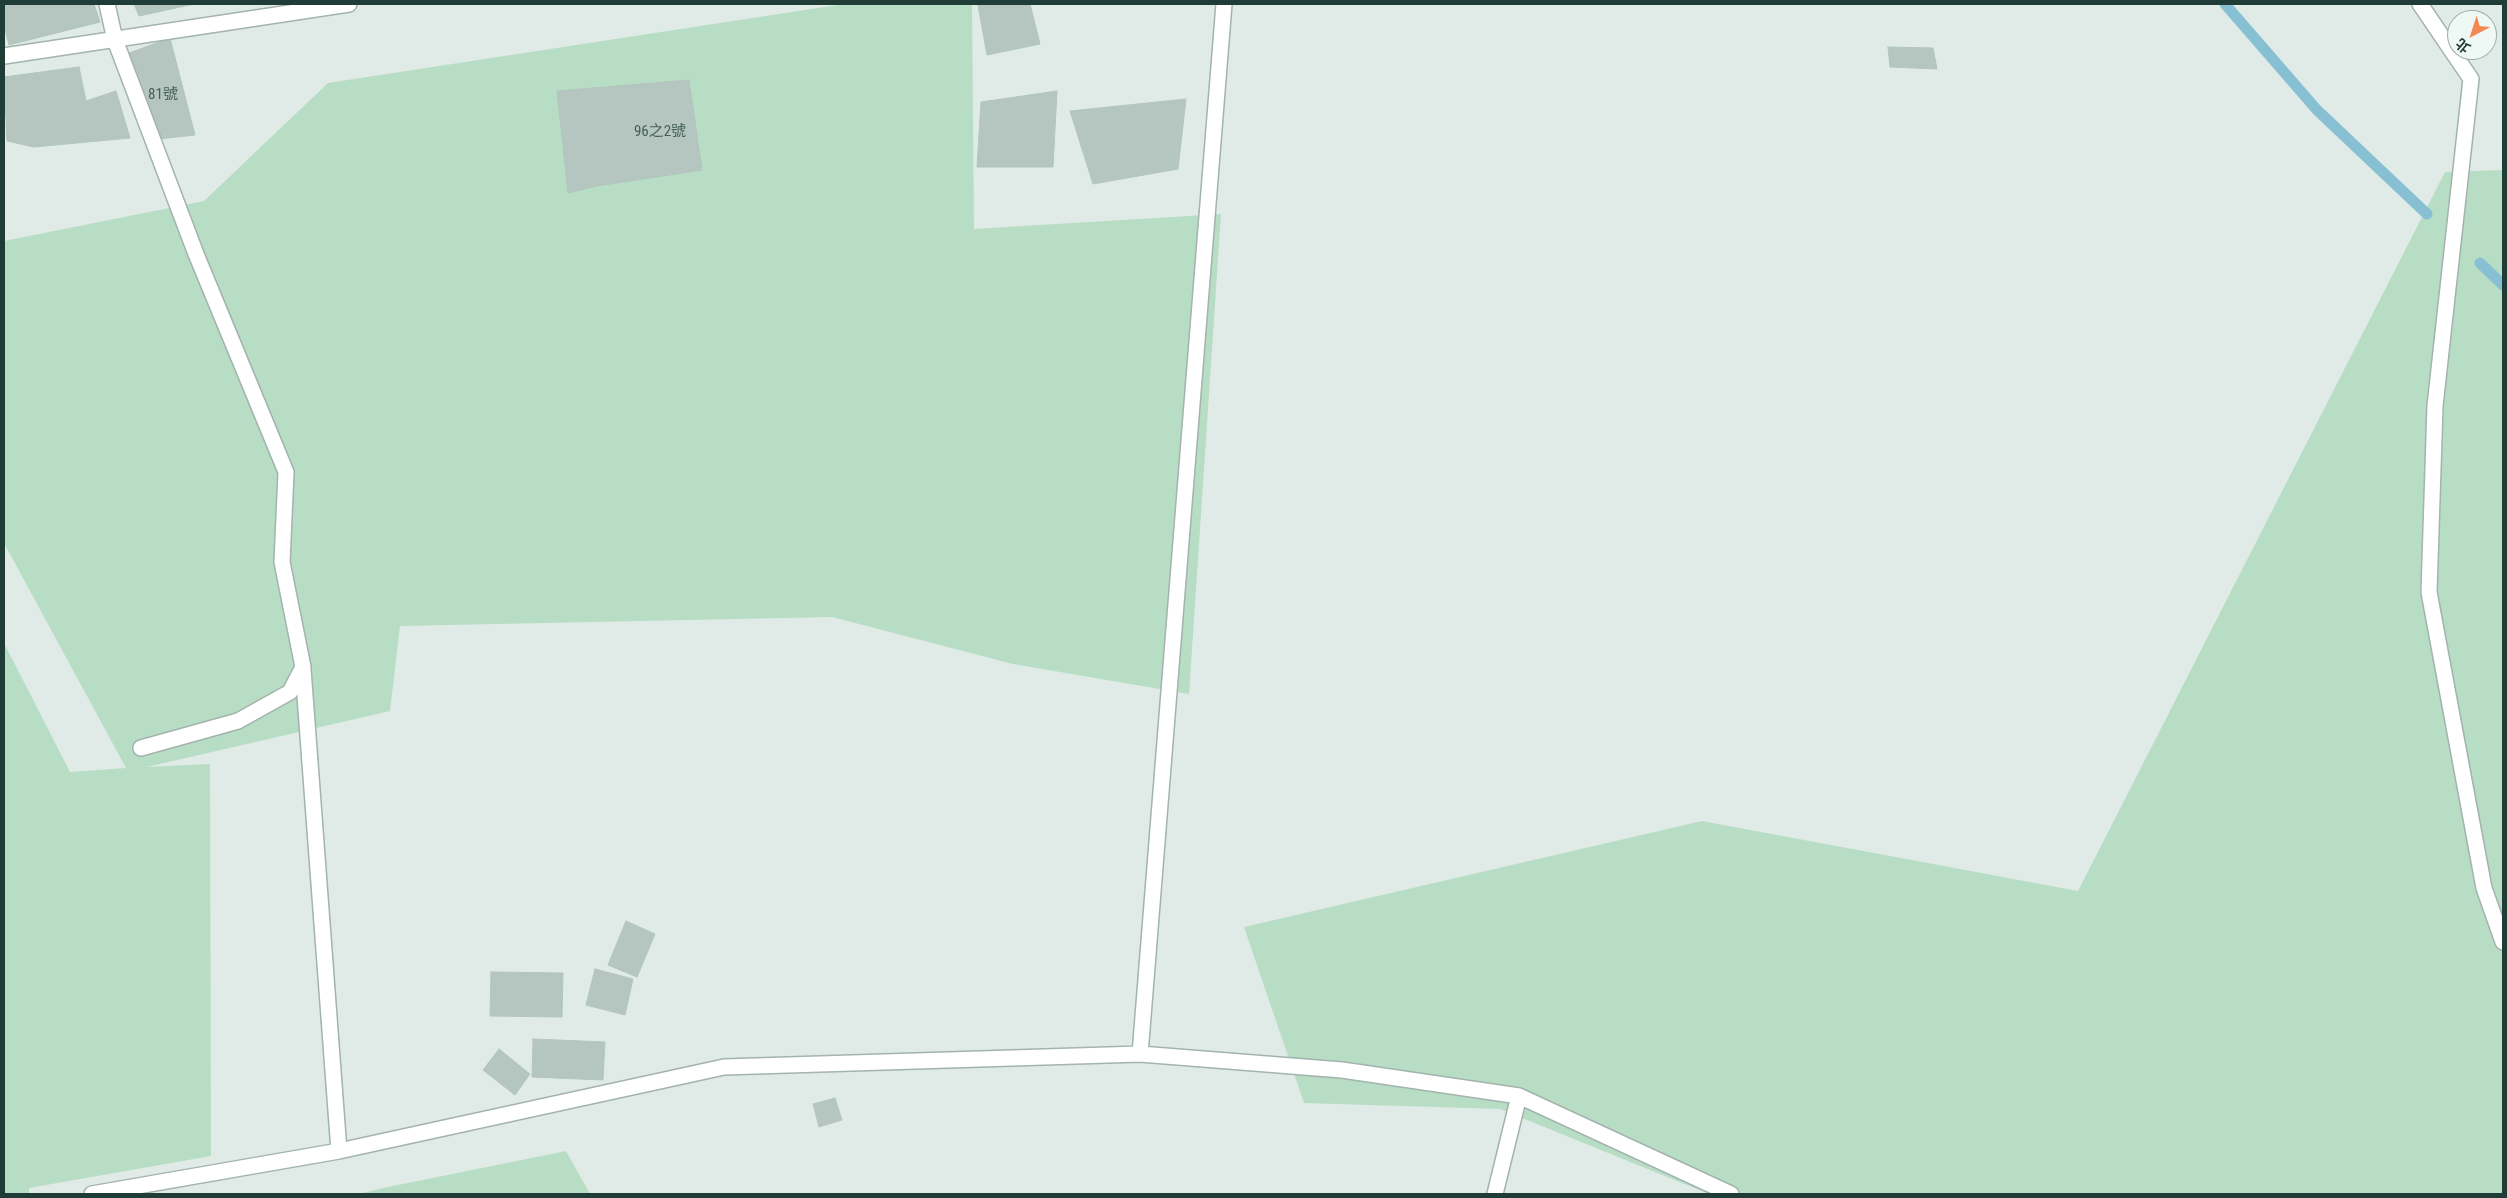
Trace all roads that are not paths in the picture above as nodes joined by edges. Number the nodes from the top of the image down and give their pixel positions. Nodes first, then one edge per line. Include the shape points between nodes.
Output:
1 (107, 4) edge
2 (349, 4) edge
3 (1224, 4) edge
4 (2420, 4) edge
5 (116, 40) junction
6 (4, 56) edge
7 (303, 667) junction
8 (141, 748) dead end
9 (2503, 942) edge
10 (1140, 1054) junction
11 (1519, 1096) junction
12 (339, 1151) junction
13 (92, 1194) edge
14 (1495, 1194) edge
15 (1731, 1194) edge

1 - 5 lane
2 - 5 lane
3 - 10 lane
4 - 9 lane via 2471,79 2435,406 2429,592 2484,888
5 - 6 lane
5 - 7 lane via 196,254 286,472 282,562
7 - 8 lane via 290,692 238,722
7 - 12 lane
10 - 11 lane via 1342,1070
10 - 12 lane via 724,1067
11 - 14 lane
11 - 15 lane
12 - 13 lane

